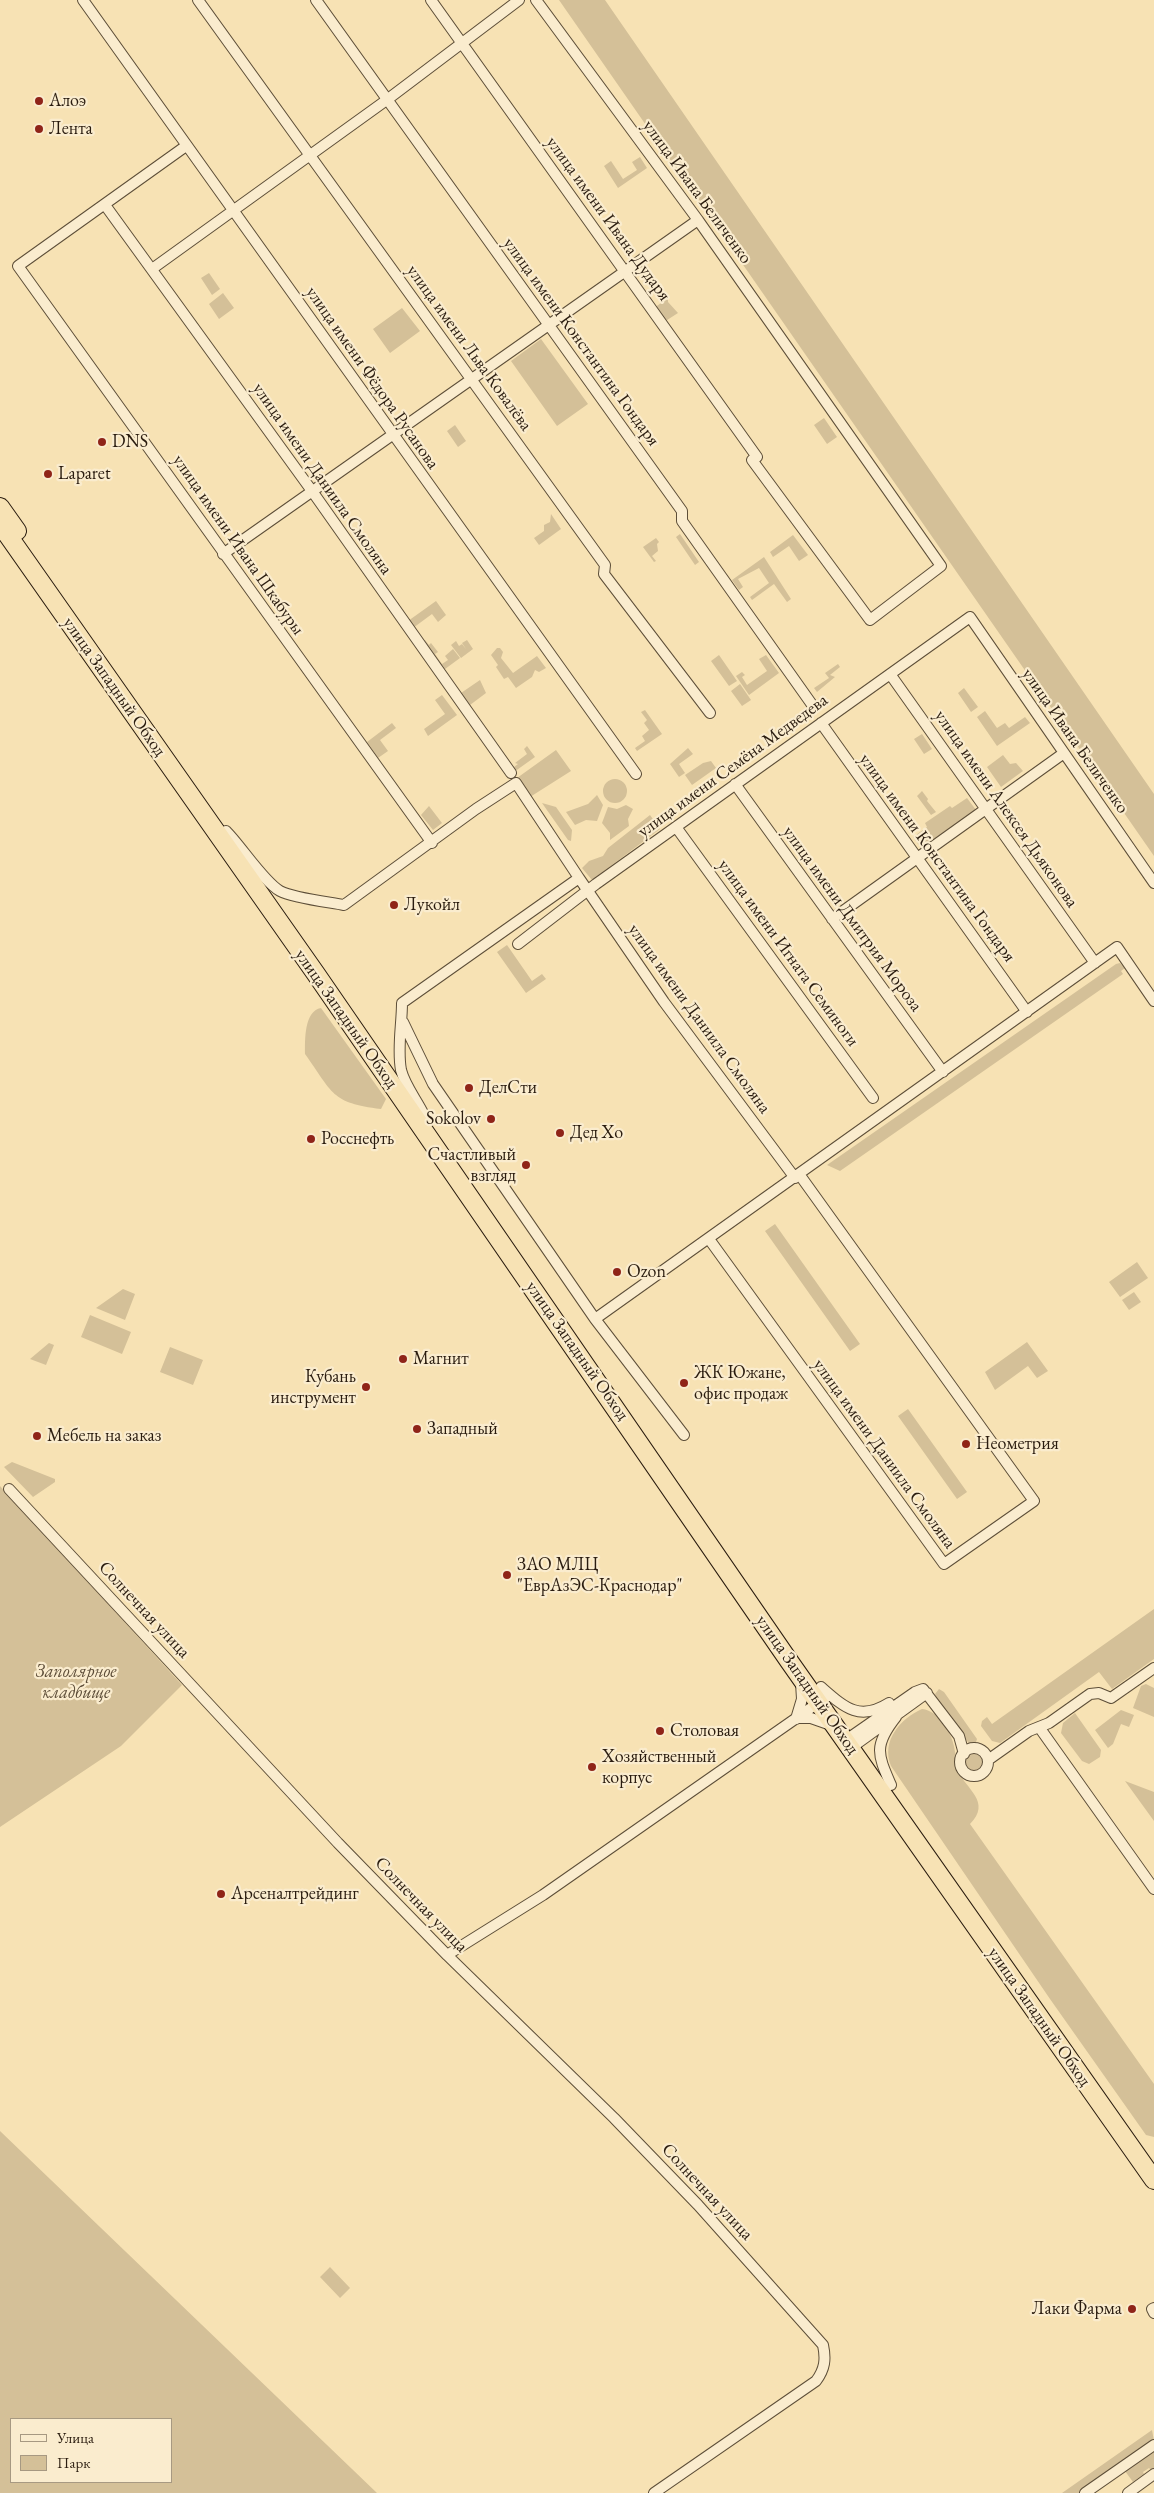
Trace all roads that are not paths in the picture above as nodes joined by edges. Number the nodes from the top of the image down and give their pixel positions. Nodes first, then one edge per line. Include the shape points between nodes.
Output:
1 (83, 0) edge
2 (198, 0) edge
3 (316, 0) edge
4 (431, 0) edge
5 (519, 0) edge
6 (536, 0) edge
7 (462, 43) junction
8 (388, 99) junction
9 (186, 146) junction
10 (310, 155) junction
11 (105, 204) junction
12 (233, 210) junction
13 (698, 220) junction
14 (152, 269) junction
15 (626, 271) junction
16 (548, 326) junction
17 (471, 379) junction
18 (392, 434) junction
19 (754, 459) joint
20 (312, 491) junction
21 (0, 507) edge
22 (0, 524) edge
23 (224, 554) junction
24 (970, 617) joint
25 (890, 674) junction
26 (812, 706) dead end
27 (710, 713) dead end
28 (821, 723) junction
29 (1064, 753) junction
30 (511, 773) dead end
31 (636, 774) dead end
32 (736, 784) junction
33 (987, 809) junction
34 (676, 827) junction
35 (226, 831) junction
36 (432, 843) junction
37 (918, 858) junction
38 (579, 878) junction
39 (1154, 883) edge
40 (588, 890) junction
41 (832, 918) junction
42 (518, 944) dead end
43 (1095, 963) junction
44 (1154, 1001) edge
45 (1028, 1012) junction
46 (402, 1021) junction
47 (943, 1072) junction
48 (873, 1098) dead end
49 (424, 1115) junction
50 (797, 1176) junction
51 (709, 1239) junction
52 (595, 1319) junction
53 (684, 1435) dead end
54 (9, 1489) dead end
55 (1154, 1668) edge
56 (799, 1674) junction
57 (915, 1692) junction
58 (927, 1693) junction
59 (822, 1695) junction
60 (898, 1714) junction
61 (796, 1718) junction
62 (1039, 1727) junction
63 (850, 1738) junction
64 (964, 1754) junction
65 (988, 1760) junction
66 (891, 1784) junction
67 (1154, 1889) edge
68 (447, 1955) junction
69 (1154, 2162) edge
70 (1154, 2180) edge
71 (1154, 2308) edge
72 (1154, 2313) edge
73 (1154, 2445) edge
74 (1154, 2474) edge
75 (654, 2493) edge
76 (1085, 2493) edge
77 (1128, 2493) edge

1 - 9 street, улица имени Фёдора Русанова
2 - 10 street, улица имени Льва Ковалёва
3 - 8 street, улица имени Константина Гондаря
4 - 7 street, улица имени Ивана Дударя
5 - 7 street
6 - 13 street, улица Ивана Беличенко
7 - 8 street
7 - 15 street, улица имени Ивана Дударя
8 - 10 street
8 - 16 street, улица имени Константина Гондаря
9 - 11 street
9 - 12 street, улица имени Фёдора Русанова
10 - 12 street
10 - 17 street, улица имени Льва Ковалёва
11 - 14 street, улица имени Даниила Смоляна
11 - 23 street, улица имени Ивана Шкабуры via 18,266
12 - 14 street
12 - 18 street, улица имени Фёдора Русанова
13 - 15 street
13 - 19 street, улица Ивана Беличенко via 940,566 870,620
14 - 20 street, улица имени Даниила Смоляна
15 - 16 street
15 - 19 street, улица имени Ивана Дударя
16 - 17 street
16 - 26 street, улица имени Константина Гондаря via 682,510 682,521
17 - 18 street
17 - 27 street, улица имени Льва Ковалёва via 605,565 604,574
18 - 20 street
18 - 31 street, улица имени Фёдора Русанова
20 - 23 street
20 - 30 street, улица имени Даниила Смоляна
21 - 35 highway, улица Западный Обход
22 - 56 highway, улица Западный Обход via 316,974
23 - 36 street, улица имени Ивана Шкабуры
24 - 25 street, улица имени Семёна Медведева
24 - 29 street, улица Ивана Беличенко
25 - 28 street, улица имени Семёна Медведева
25 - 33 street, улица имени Алексея Дьяконова
28 - 32 street, улица имени Семёна Медведева
28 - 37 street, улица имени Константина Гондаря
29 - 33 street
29 - 39 street, улица Ивана Беличенко
32 - 34 street, улица имени Семёна Медведева
32 - 41 street, улица имени Дмитрия Мороза
33 - 37 street
33 - 43 street, улица имени Алексея Дьяконова
34 - 40 street, улица имени Семёна Медведева
34 - 48 street, улица имени Игната Семиноги
35 - 36 street via 280,891 344,905
35 - 49 highway, улица Западный Обход
36 - 38 street, улица имени Даниила Смоляна via 516,783
37 - 41 street
37 - 45 street, улица имени Константина Гондаря
38 - 40 street, улица имени Даниила Смоляна
38 - 46 street via 402,1003
40 - 42 street, улица имени Семёна Медведева
40 - 50 street, улица имени Даниила Смоляна via 664,1002
41 - 47 street, улица имени Дмитрия Мороза
43 - 44 street via 1117,948
43 - 45 street
45 - 47 street
46 - 49 street via 401,1069
46 - 52 street via 433,1084
47 - 50 street
49 - 59 highway, улица Западный Обход via 537,1274
50 - 51 street
50 - 51 street, улица имени Даниила Смоляна via 1034,1501 944,1564
51 - 52 street
52 - 53 street
54 - 68 street, Солнечная улица
55 - 62 street via 1111,1698 1100,1693 1090,1694
56 - 59 highway, улица Западный Обход
56 - 61 street via 803,1692
57 - 58 street via 923,1690
57 - 59 street via 904,1694 873,1712 862,1712
57 - 63 street
58 - 60 street
58 - 64 street via 959,1736
59 - 61 street
59 - 63 highway, улица Западный Обход
60 - 63 street
60 - 66 street via 884,1734 879,1756
61 - 63 street via 820,1720
61 - 68 street via 543,1895
62 - 65 street via 1028,1731
62 - 67 street
63 - 66 highway, улица Западный Обход
63 - 70 highway, улица Западный Обход
64 - 65 street via 971,1749 980,1750
64 - 65 street via 961,1766 969,1775 983,1773
66 - 69 highway, улица Западный Обход
68 - 75 street, Солнечная улица via 698,2205 823,2345 825,2364 816,2381
71 - 72 street
73 - 76 street
74 - 77 street

